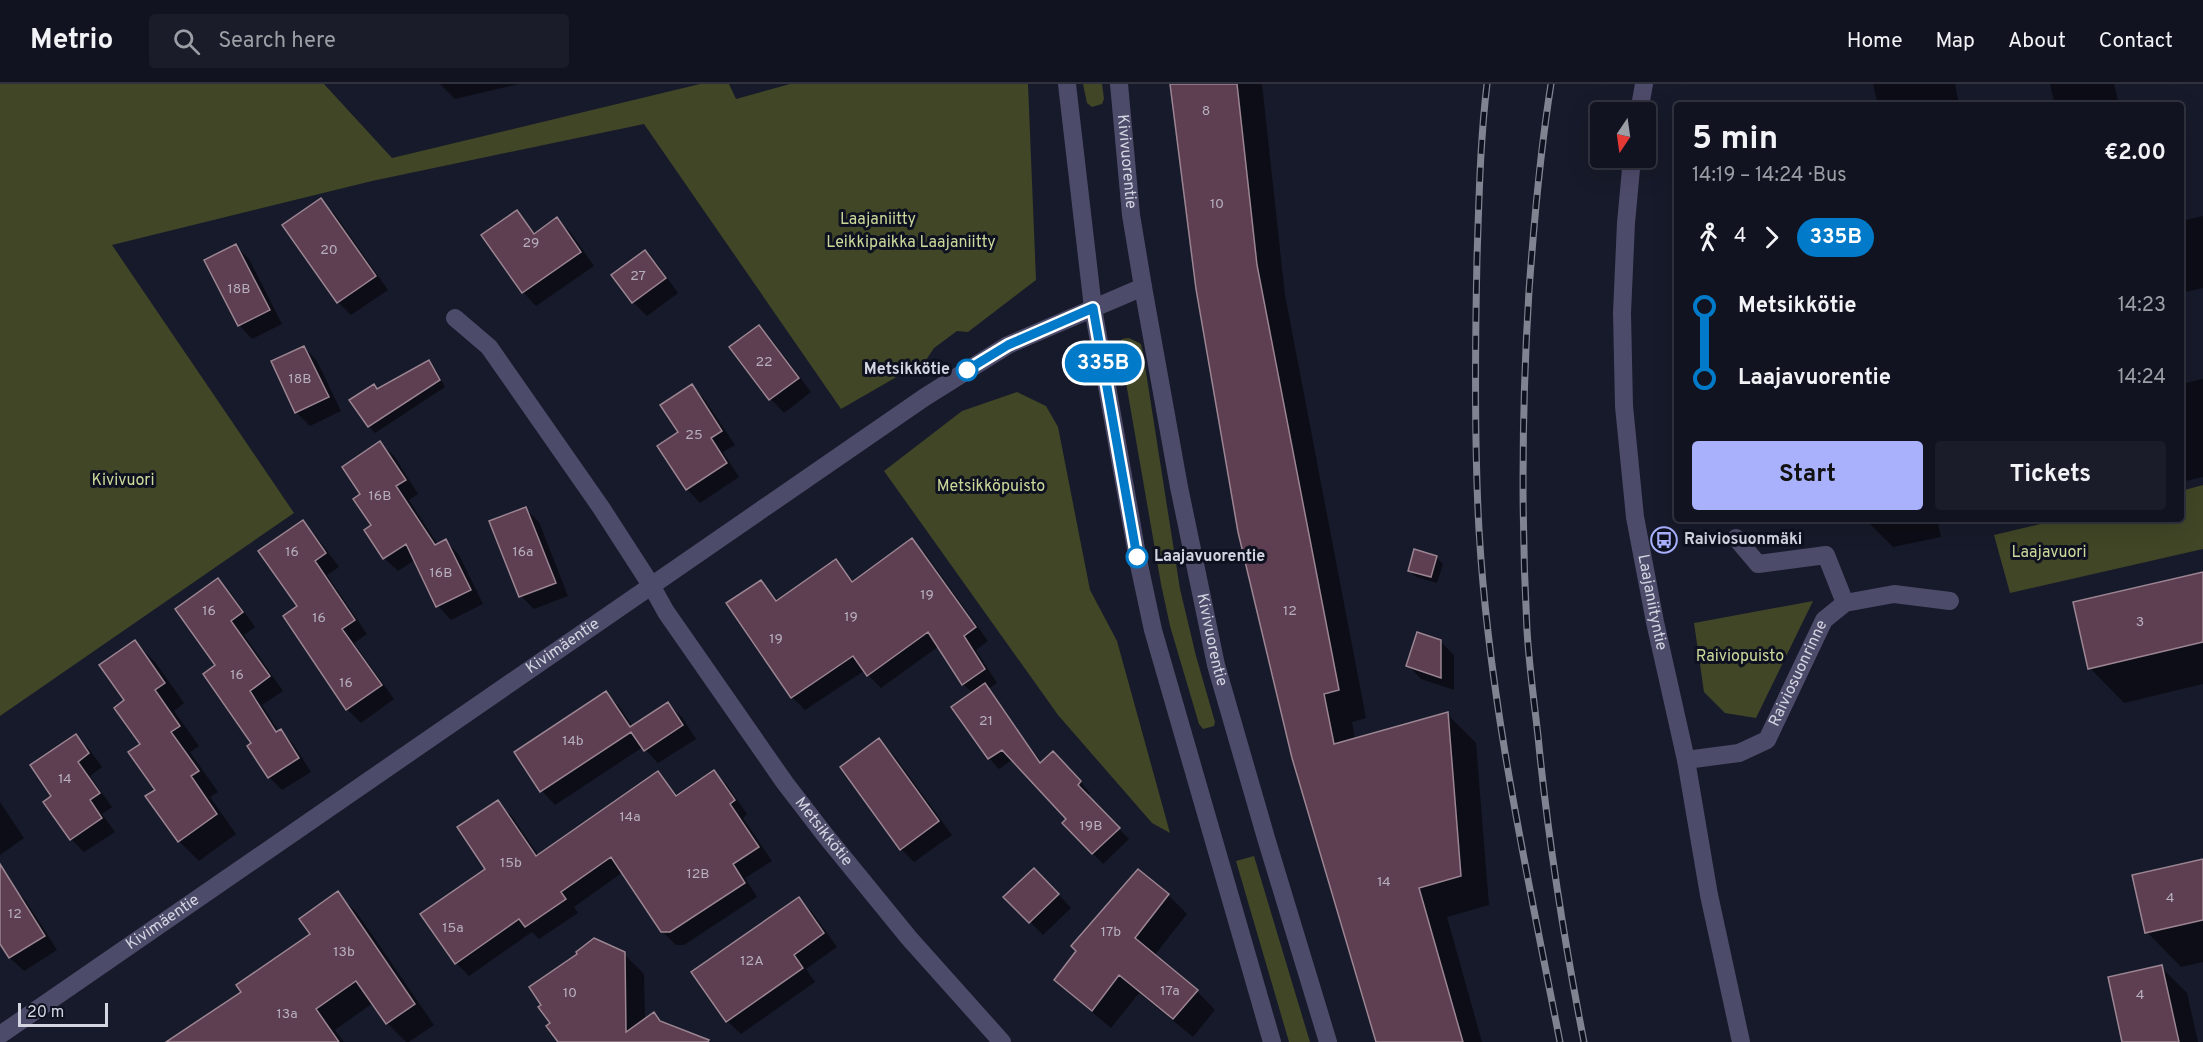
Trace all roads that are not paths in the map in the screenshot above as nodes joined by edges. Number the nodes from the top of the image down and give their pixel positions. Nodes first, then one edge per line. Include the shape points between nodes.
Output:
1 (1067, 84) edge
2 (1119, 84) edge
3 (1644, 84) edge
4 (1641, 102) edge
5 (1631, 168) edge
6 (1143, 287) junction
7 (1093, 308) junction
8 (455, 318) dead end
9 (1736, 538) dead end
10 (651, 585) junction
11 (1950, 601) dead end
12 (1845, 603) junction
13 (1686, 760) junction
14 (0, 1035) edge
15 (1002, 1042) edge
16 (1272, 1042) edge
17 (1328, 1042) edge
18 (1741, 1042) edge

1 - 7 street
2 - 6 street, Kivivuorentie via 1131,215
3 - 4 street
5 - 13 street, Laajaniityntie via 1622,313 1624,406 1635,516
6 - 7 street, Kivimäentie
6 - 17 street, Kivivuorentie via 1216,665
7 - 10 street, Kivimäentie via 1008,345 967,370
7 - 16 street via 1153,630
8 - 10 street, Metsikkötie via 489,347
9 - 12 street via 1758,564 1826,555
10 - 14 street, Kivimäentie
10 - 15 street, Metsikkötie via 666,612 825,836
11 - 12 street via 1894,594
12 - 13 street, Raiviosuonrinne via 1824,620 1767,740 1739,753
13 - 18 street, Laajaniityntie via 1709,896

